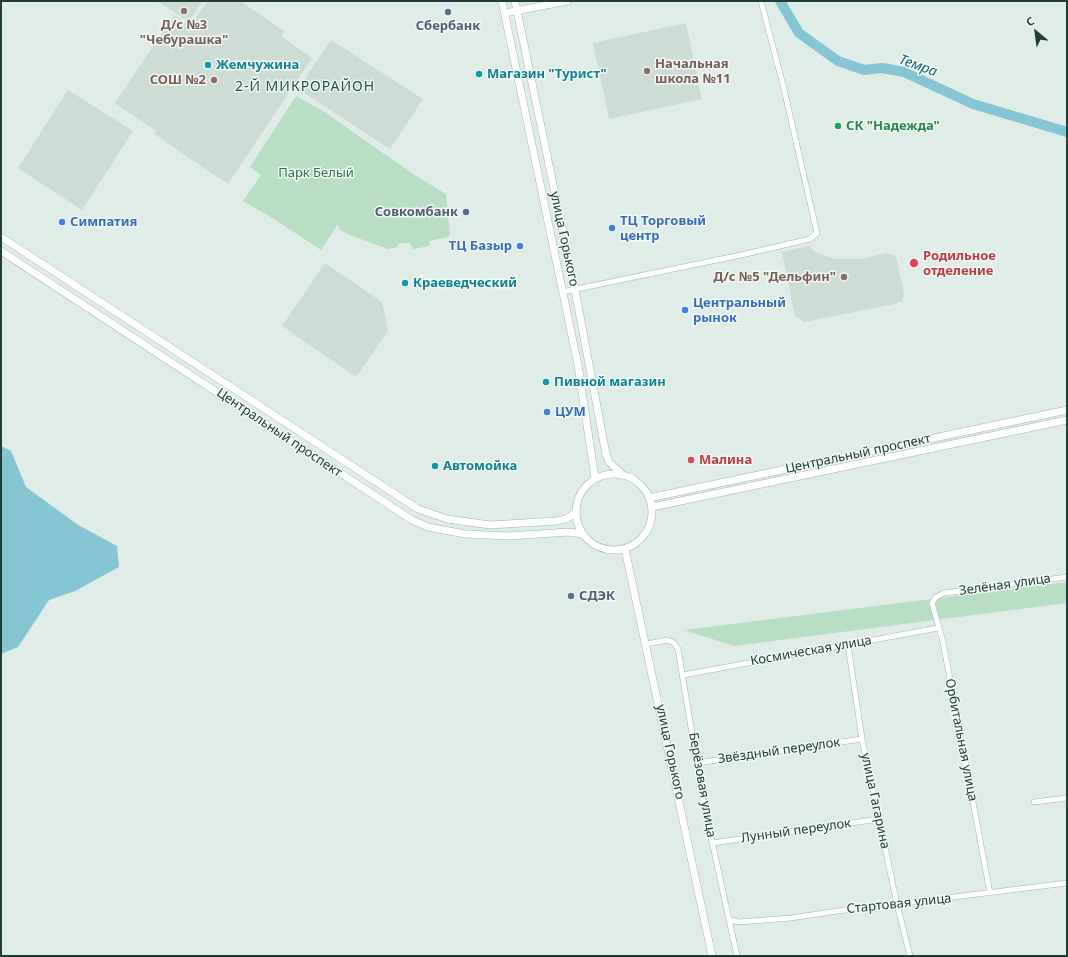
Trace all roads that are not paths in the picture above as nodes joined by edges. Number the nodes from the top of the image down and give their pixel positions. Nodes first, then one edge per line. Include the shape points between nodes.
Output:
1 (502, 1) edge
2 (515, 1) edge
3 (567, 1) edge
4 (761, 1) edge
5 (517, 11) junction
6 (505, 13) junction
7 (1, 236) edge
8 (1, 251) edge
9 (575, 290) junction
10 (562, 292) junction
11 (222, 381) junction
12 (215, 391) junction
13 (1067, 410) edge
14 (1067, 420) edge
15 (621, 473) junction
16 (595, 478) junction
17 (649, 498) junction
18 (652, 507) junction
19 (575, 513) junction
20 (447, 519) junction
21 (444, 531) junction
22 (582, 534) junction
23 (625, 549) junction
24 (1067, 577) edge
25 (944, 593) joint
26 (938, 628) junction
27 (646, 644) junction
28 (848, 645) junction
29 (683, 674) junction
30 (862, 739) junction
31 (697, 762) junction
32 (1067, 798) edge
33 (1034, 802) dead end
34 (879, 819) junction
35 (712, 843) junction
36 (1067, 883) edge
37 (990, 893) junction
38 (897, 904) junction
39 (731, 920) junction
40 (712, 956) edge
41 (737, 956) edge
42 (910, 956) edge

1 - 6 main road, улица Горького
2 - 5 main road, улица Горького
3 - 5 main road
4 - 9 street via 817,233 810,239
5 - 6 main road
5 - 9 main road, улица Горького
6 - 10 main road, улица Горького
7 - 11 main road, Центральный проспект
8 - 12 main road, Центральный проспект
9 - 10 street
9 - 15 main road, улица Горького via 606,454 609,462
10 - 16 main road, улица Горького via 578,365
11 - 12 main road
11 - 20 main road, Центральный проспект via 418,509
12 - 21 main road, Центральный проспект via 412,520
13 - 17 main road, Центральный проспект
14 - 18 main road, Центральный проспект
15 - 16 main road
15 - 17 main road via 637,481
16 - 19 main road via 579,495
17 - 18 main road
18 - 23 main road via 652,517 644,535
19 - 20 main road, Центральный проспект via 566,519 523,524 490,525
19 - 22 main road
20 - 21 main road
21 - 22 main road, Центральный проспект via 491,536 569,532
22 - 23 main road via 600,548
23 - 27 main road, улица Горького
24 - 25 street, Зелёная улица
25 - 26 street, Орбитальная улица via 936,597 932,603
26 - 28 street, Космическая улица
26 - 37 street, Орбитальная улица via 943,642
27 - 29 street, Берёзовая улица via 668,640 674,643
27 - 40 main road, улица Горького
28 - 29 street, Космическая улица
28 - 30 street, улица Гагарина
29 - 31 street, Берёзовая улица
30 - 31 street, Звёздный переулок
30 - 34 street, улица Гагарина
31 - 35 street, Берёзовая улица
32 - 33 street
34 - 35 street, Лунный переулок
34 - 38 street, улица Гагарина
35 - 39 street, Берёзовая улица via 727,913
36 - 37 street, Стартовая улица
37 - 38 street, Стартовая улица
38 - 39 street, Стартовая улица via 791,918 738,922
38 - 42 street, улица Гагарина
39 - 41 street, Берёзовая улица

